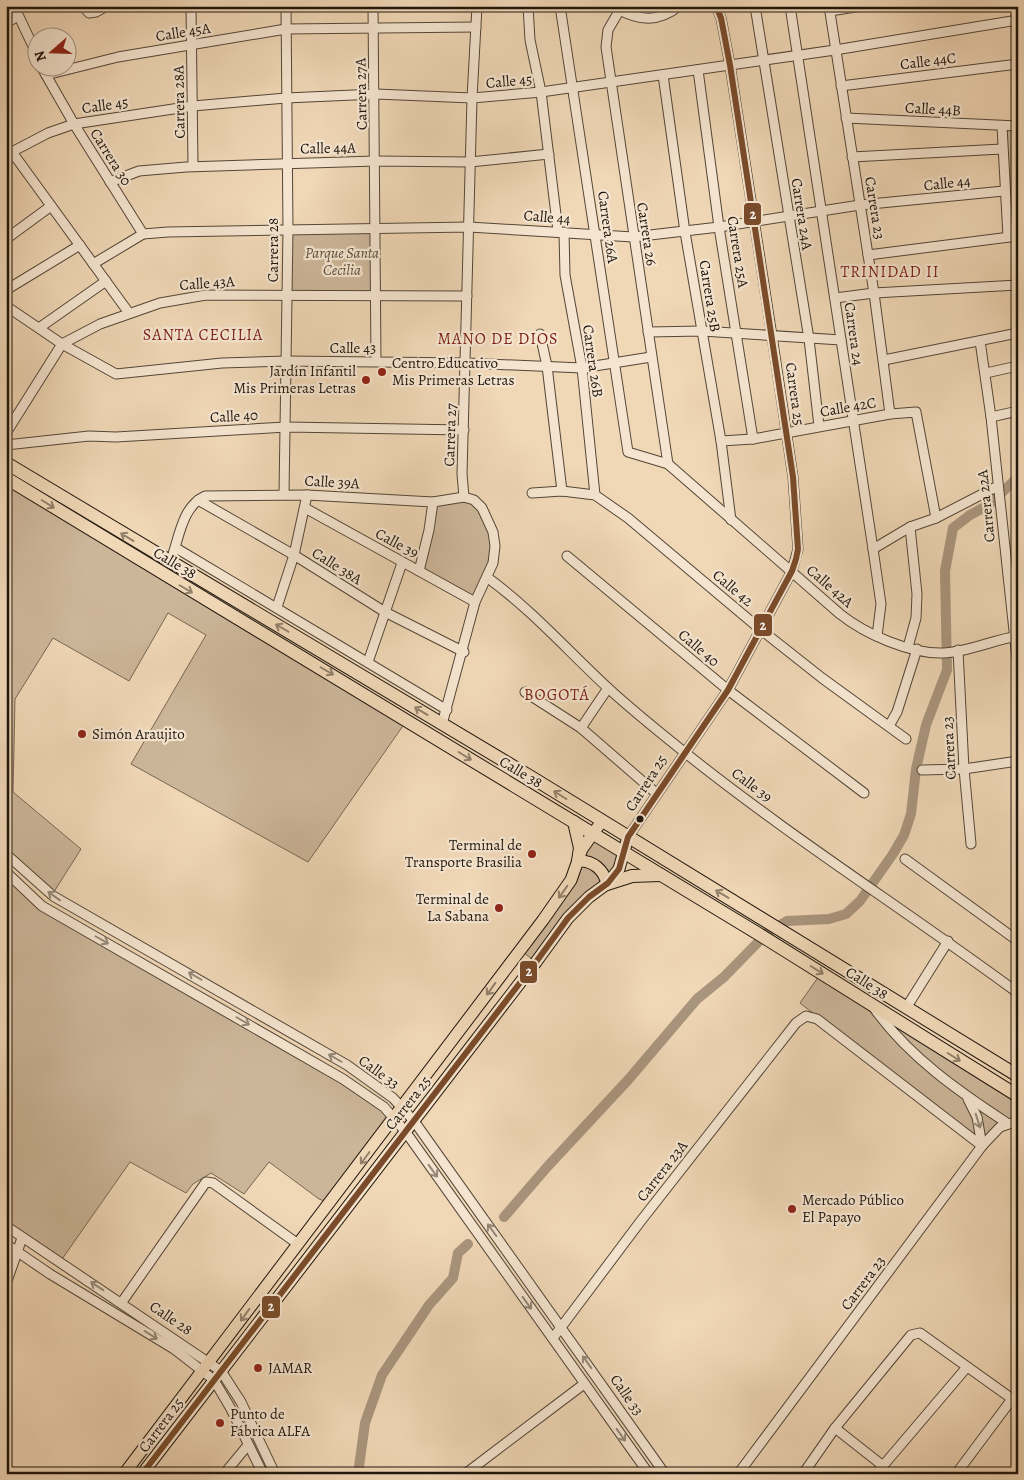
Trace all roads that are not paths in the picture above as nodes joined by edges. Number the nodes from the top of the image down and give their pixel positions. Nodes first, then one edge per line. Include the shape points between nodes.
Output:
1 (14, 6) edge
2 (107, 6) edge
3 (192, 6) edge
4 (286, 6) edge
5 (373, 6) edge
6 (478, 6) edge
7 (528, 6) edge
8 (560, 6) edge
9 (679, 6) edge
10 (716, 6) edge
11 (754, 6) edge
12 (790, 6) edge
13 (862, 6) edge
14 (618, 7) edge
15 (86, 9) edge
16 (829, 9) edge
17 (18, 16) junction
18 (1018, 20) edge
19 (6, 22) edge
20 (476, 27) junction
21 (374, 28) junction
22 (286, 30) junction
23 (28, 36) edge
24 (192, 44) junction
25 (835, 50) junction
26 (798, 55) junction
27 (764, 60) junction
28 (78, 64) edge
29 (1018, 64) edge
30 (730, 65) junction
31 (698, 70) junction
32 (663, 75) junction
33 (48, 78) edge
34 (611, 83) junction
35 (841, 86) junction
36 (573, 88) junction
37 (541, 92) junction
38 (376, 94) junction
39 (286, 98) junction
40 (472, 98) junction
41 (193, 106) junction
42 (846, 118) junction
43 (74, 124) junction
44 (1002, 126) junction
45 (1018, 126) edge
46 (1002, 149) junction
47 (9, 153) edge
48 (549, 154) junction
49 (852, 157) junction
50 (376, 161) junction
51 (470, 162) junction
52 (287, 163) junction
53 (193, 166) junction
54 (110, 182) junction
55 (1004, 191) junction
56 (860, 205) junction
57 (51, 206) junction
58 (822, 210) junction
59 (788, 215) junction
60 (754, 220) junction
61 (469, 226) junction
62 (719, 227) junction
63 (376, 228) junction
64 (288, 230) junction
65 (561, 231) junction
66 (685, 232) junction
67 (143, 234) junction
68 (596, 235) junction
69 (1018, 236) edge
70 (633, 237) junction
71 (1008, 237) junction
72 (6, 239) edge
73 (80, 245) junction
74 (868, 255) junction
75 (93, 264) junction
76 (106, 281) junction
77 (1018, 285) edge
78 (6, 290) edge
79 (874, 293) junction
80 (287, 294) junction
81 (375, 295) junction
82 (467, 296) junction
83 (835, 298) junction
84 (6, 306) edge
85 (129, 313) junction
86 (39, 328) junction
87 (702, 331) junction
88 (648, 332) junction
89 (1018, 333) edge
90 (540, 334) dead end
91 (738, 334) junction
92 (772, 336) junction
93 (809, 339) junction
94 (841, 340) junction
95 (980, 341) junction
96 (62, 344) junction
97 (651, 356) junction
98 (884, 360) junction
99 (287, 361) junction
100 (376, 362) junction
101 (466, 363) junction
102 (615, 363) junction
103 (547, 366) junction
104 (1013, 367) dead end
105 (582, 368) junction
106 (986, 373) junction
107 (1018, 411) edge
108 (890, 414) junction
109 (992, 417) junction
110 (853, 420) junction
111 (819, 426) junction
112 (286, 427) junction
113 (464, 430) junction
114 (6, 433) edge
115 (785, 433) junction
116 (752, 439) junction
117 (721, 441) junction
118 (6, 445) edge
119 (628, 452) joint
120 (6, 463) edge
121 (668, 464) junction
122 (6, 478) edge
123 (998, 488) junction
124 (562, 490) junction
125 (532, 493) dead end
126 (284, 494) junction
127 (307, 494) junction
128 (595, 495) junction
129 (464, 497) junction
130 (198, 500) junction
131 (433, 502) junction
132 (305, 508) junction
133 (936, 518) junction
134 (732, 520) junction
135 (910, 527) junction
136 (176, 548) junction
137 (874, 549) junction
138 (294, 555) junction
139 (567, 556) dead end
140 (170, 563) junction
141 (402, 563) junction
142 (419, 571) junction
143 (792, 571) junction
144 (488, 578) junction
145 (475, 602) junction
146 (277, 607) junction
147 (385, 612) junction
148 (760, 629) junction
149 (877, 636) junction
150 (1016, 637) edge
151 (913, 648) junction
152 (955, 651) junction
153 (464, 652) junction
154 (368, 662) junction
155 (1018, 668) edge
156 (608, 688) junction
157 (728, 690) junction
158 (525, 692) dead end
159 (446, 710) junction
160 (442, 724) junction
161 (889, 726) junction
162 (581, 728) junction
163 (906, 739) dead end
164 (684, 752) junction
165 (1018, 761) edge
166 (964, 769) junction
167 (922, 770) dead end
168 (656, 793) junction
169 (864, 793) dead end
170 (602, 821) junction
171 (574, 822) junction
172 (594, 834) junction
173 (628, 837) junction
174 (971, 844) dead end
175 (624, 853) junction
176 (6, 854) edge
177 (905, 859) dead end
178 (578, 861) junction
179 (6, 872) edge
180 (661, 875) junction
181 (607, 884) junction
182 (948, 941) junction
183 (1018, 941) edge
184 (145, 947) junction
185 (137, 960) junction
186 (1018, 993) edge
187 (872, 1006) junction
188 (906, 1008) junction
189 (1018, 1076) edge
190 (1018, 1096) edge
191 (967, 1097) junction
192 (402, 1108) junction
193 (394, 1119) junction
194 (414, 1121) junction
195 (1018, 1121) edge
196 (1007, 1124) junction
197 (404, 1131) junction
198 (982, 1146) junction
199 (6, 1226) edge
200 (22, 1238) junction
201 (6, 1244) edge
202 (298, 1244) junction
203 (17, 1252) junction
204 (6, 1284) edge
205 (122, 1302) junction
206 (562, 1327) junction
207 (553, 1338) junction
208 (206, 1366) junction
209 (967, 1367) junction
210 (221, 1370) junction
211 (214, 1380) junction
212 (584, 1384) junction
213 (1015, 1401) edge
214 (835, 1428) junction
215 (248, 1444) junction
216 (882, 1465) junction
217 (124, 1474) edge
218 (142, 1474) edge
219 (224, 1474) edge
220 (262, 1474) edge
221 (275, 1474) edge
222 (465, 1474) edge
223 (649, 1474) edge
224 (665, 1474) edge
225 (738, 1474) edge
226 (803, 1474) edge
227 (876, 1474) edge
228 (956, 1474) edge

1 - 17 street
2 - 15 street via 96,12
3 - 24 street, Carrera 28A
4 - 22 street, Carrera 28
5 - 21 street, Carrera 27A
6 - 20 street, Carrera 27
7 - 37 street, Carrera 26B via 530,40
8 - 36 street, Carrera 26A
9 - 14 street via 667,16 654,19 637,16
10 - 30 street, Carrera 25
11 - 27 street, Carrera 24A
12 - 26 street, Carrera 24
13 - 16 street
14 - 34 street, Carrera 26 via 608,30 606,47
16 - 25 street, Carrera 23
17 - 19 street
17 - 23 street
18 - 25 street, Calle 45
20 - 21 street, Calle 45A
20 - 40 street, Carrera 27
21 - 22 street, Calle 45A
21 - 38 street, Carrera 27A
22 - 24 street, Calle 45A
22 - 39 street, Carrera 28
24 - 28 street, Calle 45A
24 - 41 street, Carrera 28A
25 - 26 street, Calle 45
25 - 35 street, Carrera 23
26 - 27 street, Calle 45
26 - 58 street, Carrera 24
27 - 30 street, Calle 45
27 - 59 street, Carrera 24A
29 - 35 street, Calle 44C
30 - 31 street, Calle 45
30 - 60 street, Carrera 25
31 - 32 street, Calle 45
31 - 62 street, Carrera 25A
32 - 34 street, Calle 45
32 - 66 street, Carrera 25B
33 - 43 street, Carrera 30
34 - 36 street, Calle 45
34 - 70 street, Carrera 26
35 - 42 street, Carrera 23
36 - 37 street, Calle 45
36 - 68 street, Carrera 26A
37 - 40 street, Calle 45
37 - 48 street, Carrera 26B
38 - 39 street, Calle 45
38 - 40 street, Calle 45
38 - 50 street, Carrera 27A
39 - 41 street, Calle 45
39 - 52 street, Carrera 28
40 - 51 street, Carrera 27
41 - 43 street, Calle 45
41 - 53 street, Carrera 28A
42 - 44 street, Calle 44B
42 - 49 street, Carrera 23
43 - 47 street, Calle 45
43 - 54 street, Carrera 30
44 - 45 street, Calle 44B
44 - 46 street
46 - 49 street
46 - 55 street
47 - 57 street
48 - 51 street, Calle 44A
48 - 65 street, Carrera 26B
49 - 56 street, Carrera 23
50 - 51 street, Calle 44A
50 - 52 street, Calle 44A
50 - 63 street, Carrera 27A
51 - 61 street, Carrera 27
52 - 53 street, Calle 44A
52 - 64 street, Carrera 28
53 - 54 street, Calle 44A via 139,171
54 - 67 street, Carrera 30
55 - 56 street, Calle 44
55 - 71 street
56 - 58 street, Calle 44
56 - 74 street, Carrera 23
57 - 72 street
57 - 73 street
58 - 59 street, Calle 44
58 - 83 street, Carrera 24
59 - 60 street, Calle 44
59 - 93 street, Carrera 24A
60 - 62 street, Calle 44
60 - 92 street, Carrera 25
61 - 63 street, Calle 44
61 - 65 street, Calle 44
61 - 82 street, Carrera 27
62 - 66 street, Calle 44
62 - 91 street, Carrera 25A
63 - 64 street, Calle 44
63 - 81 street, Carrera 27A
64 - 67 street, Calle 44
64 - 80 street, Carrera 28
65 - 68 street, Calle 44
65 - 105 street, Carrera 26B via 565,275
66 - 70 street, Calle 44
66 - 87 street, Carrera 25B
67 - 75 street, Calle 44
68 - 70 street, Calle 44
68 - 102 street, Carrera 26A
69 - 71 street
70 - 88 street, Carrera 26
71 - 74 street
73 - 75 street
73 - 78 street
74 - 79 street, Carrera 23
75 - 76 street
76 - 85 street
76 - 86 street
77 - 79 street
79 - 83 street
79 - 98 street, Carrera 23
80 - 81 street, Calle 43A
80 - 85 street, Calle 43A via 182,297
80 - 99 street, Carrera 28
81 - 82 street, Calle 43A
81 - 100 street, Carrera 27A
82 - 101 street, Carrera 27
83 - 94 street, Carrera 24
84 - 86 street
85 - 96 street, Calle 43A
86 - 96 street
87 - 88 street
87 - 91 street
87 - 117 street, Carrera 25B
88 - 97 street, Carrera 26
89 - 95 street
90 - 103 street
91 - 92 street
91 - 116 street, Carrera 25A
92 - 93 street
92 - 115 street, Carrera 25
93 - 94 street
93 - 111 street, Carrera 24A
94 - 110 street, Carrera 24
95 - 98 street
95 - 106 street, Carrera 22A
96 - 99 street, Calle 43 via 116,374 222,363
96 - 114 street, Calle 43A
97 - 102 street, Calle 43
97 - 121 street, Carrera 26
98 - 108 street, Carrera 23
99 - 100 street, Calle 43
99 - 112 street, Carrera 28
100 - 101 street, Calle 43
101 - 103 street, Calle 43
101 - 113 street, Carrera 27
102 - 105 street, Calle 43
102 - 119 street, Carrera 26A
103 - 105 street, Calle 43
103 - 124 street
104 - 106 street
105 - 128 street, Carrera 26B
106 - 109 street, Carrera 22A
107 - 109 street
108 - 110 street, Calle 42C
108 - 133 street, Calle 42C via 914,411 917,414
109 - 123 street, Carrera 22A
110 - 111 street, Calle 42C
110 - 137 street, Carrera 24
111 - 115 street, Calle 42C
112 - 113 street, Calle 40
112 - 118 street, Calle 40 via 89,436
112 - 126 street, Carrera 28
113 - 129 street, Carrera 27
115 - 116 street, Calle 42C
115 - 143 street, Carrera 25 via 793,477 798,548
116 - 117 street, Calle 42C
117 - 134 street, Carrera 25B
119 - 121 street, Calle 42A
140 -> 120 highway, Calle 38
121 - 134 street, Calle 42A
122 -> 171 highway, Calle 38
123 - 133 street
123 - 150 street, Carrera 22A
124 - 125 street, Calle 42
124 - 128 street, Calle 42
126 - 127 street, Calle 39A
126 - 130 street, Calle 39A via 216,495
127 - 131 street, Calle 39A
127 - 132 street
128 - 148 street, Calle 42 via 628,518
129 - 131 street, Calle 39A
129 - 144 street via 474,500 482,508 493,532 494,563
130 - 136 street via 188,510
130 - 138 street, Calle 38A
131 - 142 street
132 - 138 street
132 - 141 street, Calle 39
133 - 135 street
134 - 143 street, Calle 42A
135 - 137 street
135 - 151 street via 917,594
136 - 140 street
136 - 146 street
137 - 149 street, Carrera 24 via 881,604
138 - 146 street
138 - 147 street, Calle 38A
139 - 157 street, Calle 40
160 -> 140 highway, Calle 38
141 - 142 street, Calle 39
141 - 147 street
142 - 145 street, Calle 39
143 - 148 street, Carrera 25
143 - 149 street, Calle 42A via 851,622
144 - 145 street
144 - 156 street, Calle 39 via 512,595
145 - 153 street
146 - 154 street
147 - 153 street, Calle 38A
147 - 154 street
148 - 157 street, Carrera 25
148 - 161 street, Calle 42
149 - 151 street, Calle 42A
150 - 152 street, Calle 42A
150 - 155 street, Carrera 22A
151 - 152 street, Calle 42A via 936,653
151 - 161 street via 897,712
152 - 166 street, Carrera 23
153 - 159 street
154 - 159 street
156 - 162 street
156 - 164 street, Calle 39
157 - 164 street, Carrera 25
157 - 169 street, Calle 40
158 - 162 street
159 - 160 street
170 -> 160 highway, Calle 38
161 - 163 street, Calle 42
162 - 168 street
164 - 168 street, Carrera 25
164 - 182 street, Calle 39 via 873,892
165 - 166 street
166 - 167 street
166 - 174 street, Carrera 23
168 - 173 street, Carrera 25
170 - 172 main road, Carrera 25
170 - 173 highway, Calle 38
171 - 172 highway, Calle 38
171 - 178 highway via 580,848
172 - 175 highway, Calle 38
172 - 178 main road, Carrera 25 via 582,849
173 - 175 main road, Carrera 25
188 -> 173 highway, Calle 38
175 - 180 highway, Calle 38
175 - 181 main road, Carrera 25 via 619,869
184 -> 176 street, Calle 33 via 52,896
177 - 183 street
178 - 181 main road via 596,866
178 -> 192 main road, Carrera 25 via 571,880 543,920
179 -> 185 street, Calle 33 via 42,906
180 - 181 highway via 632,876
180 -> 187 highway, Calle 38
181 - 194 main road, Carrera 25 via 568,918
182 - 186 street, Calle 39
182 - 188 street
184 - 185 street
192 -> 184 street, Calle 33 via 347,1065
185 -> 193 street, Calle 33 via 342,1079 372,1098
187 -> 190 highway, Calle 38
187 - 191 street via 888,1029
188 - 189 highway, Calle 38
191 - 196 street
191 -> 198 street via 977,1117
192 - 193 main road, Carrera 25
192 - 194 street, Calle 33
193 - 197 street, Calle 33
193 -> 202 main road, Carrera 25
194 - 197 main road, Carrera 25
206 -> 194 street, Calle 33
195 - 196 street, Carrera 23
196 - 198 street, Carrera 23
197 -> 207 street, Calle 33
197 - 210 main road, Carrera 25
198 - 206 street, Carrera 23A via 818,1019 806,1016 796,1023
198 - 225 street, Carrera 23
199 - 200 street, Calle 28
200 - 203 street
205 -> 200 street, Calle 28
201 - 203 street, Calle 28
202 - 205 street via 213,1182 206,1182
202 -> 208 main road, Carrera 25
203 - 204 street
203 -> 208 street, Calle 28
205 - 208 street, Calle 28
206 - 207 street, Carrera 23A
224 -> 206 street, Calle 33
207 - 212 street, Calle 33
208 - 210 street, Calle 28
208 - 211 street, Calle 28
208 - 217 main road, Carrera 25
209 - 213 street
209 - 214 street via 920,1334 911,1335
209 - 216 street
210 - 211 main road, Carrera 25
210 - 221 street, Calle 28 via 241,1402
211 - 215 street, Calle 28
211 - 218 main road, Carrera 25
212 - 222 street
212 -> 223 street, Calle 33
213 - 228 street
214 - 216 street
214 - 226 street
215 - 219 street
215 - 220 street, Calle 28
216 - 227 street

